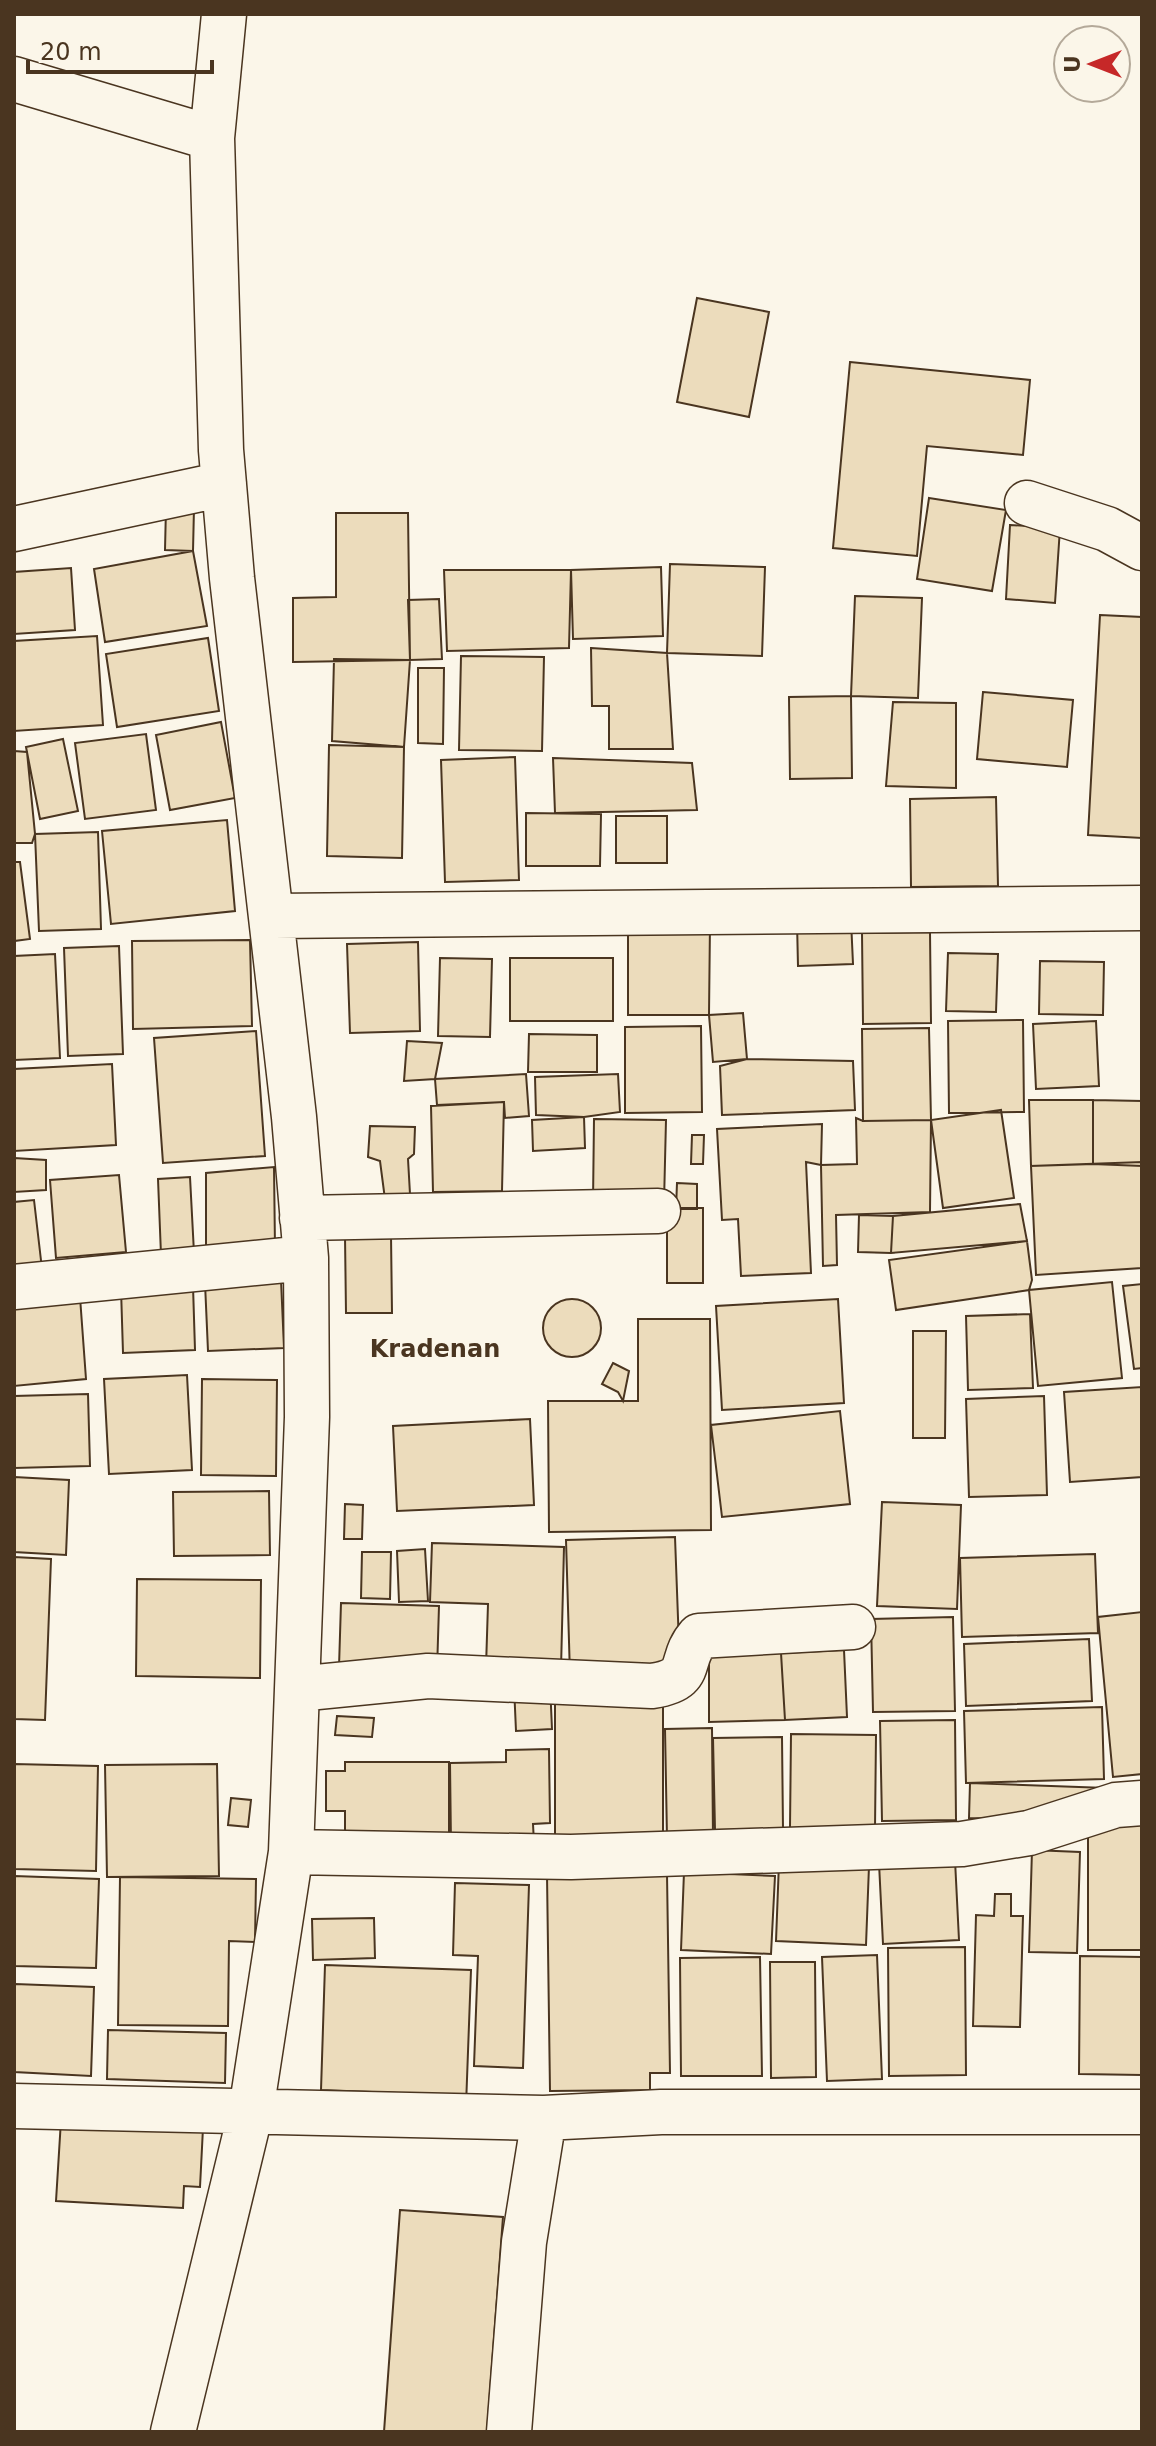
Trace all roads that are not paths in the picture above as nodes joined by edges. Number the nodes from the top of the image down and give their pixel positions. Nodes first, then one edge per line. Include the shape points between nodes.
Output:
1 (224, 14) edge
2 (14, 79) edge
3 (212, 138) junction
4 (224, 484) junction
5 (1027, 503) dead end
6 (14, 529) edge
7 (1142, 548) edge
8 (1142, 908) edge
9 (274, 916) junction
10 (658, 1211) dead end
11 (304, 1238) junction
12 (14, 1287) edge
13 (853, 1627) dead end
14 (297, 1689) junction
15 (1142, 1803) edge
16 (291, 1852) junction
17 (14, 2106) edge
18 (251, 2111) junction
19 (1142, 2112) edge
20 (544, 2118) junction
21 (173, 2432) edge
22 (509, 2432) edge

1 - 3 street
2 - 3 street
3 - 4 street
4 - 6 street
4 - 9 street
5 - 7 street via 1107,529
8 - 9 street
9 - 11 street
10 - 11 street
11 - 12 street
11 - 14 street via 307,1417
13 - 14 street via 699,1636 681,1676 674,1683 652,1686 428,1676
14 - 16 street
15 - 16 street via 1116,1805 1029,1833 962,1844 571,1857
16 - 18 street
17 - 18 street
18 - 20 street
18 - 21 street
19 - 20 street via 661,2112
20 - 22 street via 524,2242

